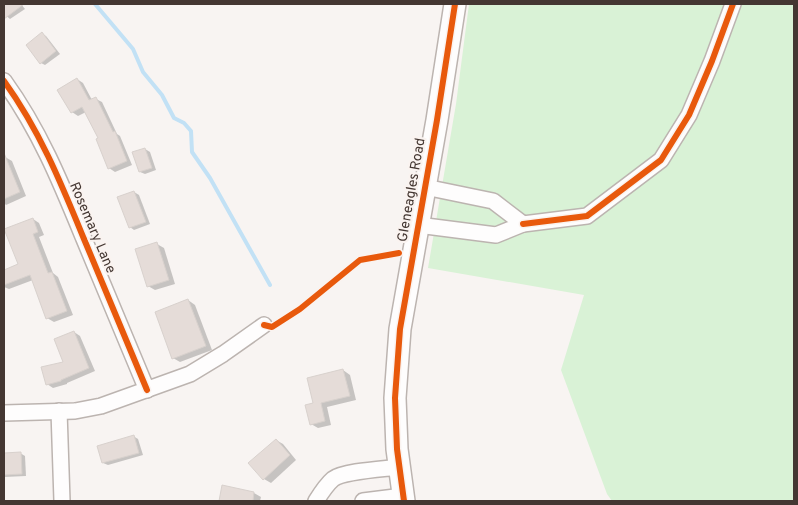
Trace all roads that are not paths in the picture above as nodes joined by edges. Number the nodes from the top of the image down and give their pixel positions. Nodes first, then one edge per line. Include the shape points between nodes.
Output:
1 (455, 4) edge
2 (733, 4) edge
3 (4, 81) edge
4 (425, 187) junction
5 (523, 224) junction
6 (418, 225) junction
7 (264, 325) dead end
8 (147, 390) junction
9 (59, 411) junction
10 (4, 413) edge
11 (399, 467) junction
12 (404, 499) edge
13 (62, 501) edge
14 (316, 501) edge
15 (364, 501) edge

1 - 4 street, Gleneagles Road
2 - 5 street via 689,115 661,160 587,216
3 - 8 street, Rosemary Lane via 39,136
4 - 5 street via 493,201
4 - 6 street, Gleneagles Road
5 - 6 street via 496,235
6 - 11 street, Gleneagles Road via 397,363 395,398
7 - 8 street via 190,374
8 - 9 street via 102,406
9 - 10 street
9 - 13 street
11 - 12 street, Gleneagles Road
11 - 14 street via 334,478
12 - 15 street

